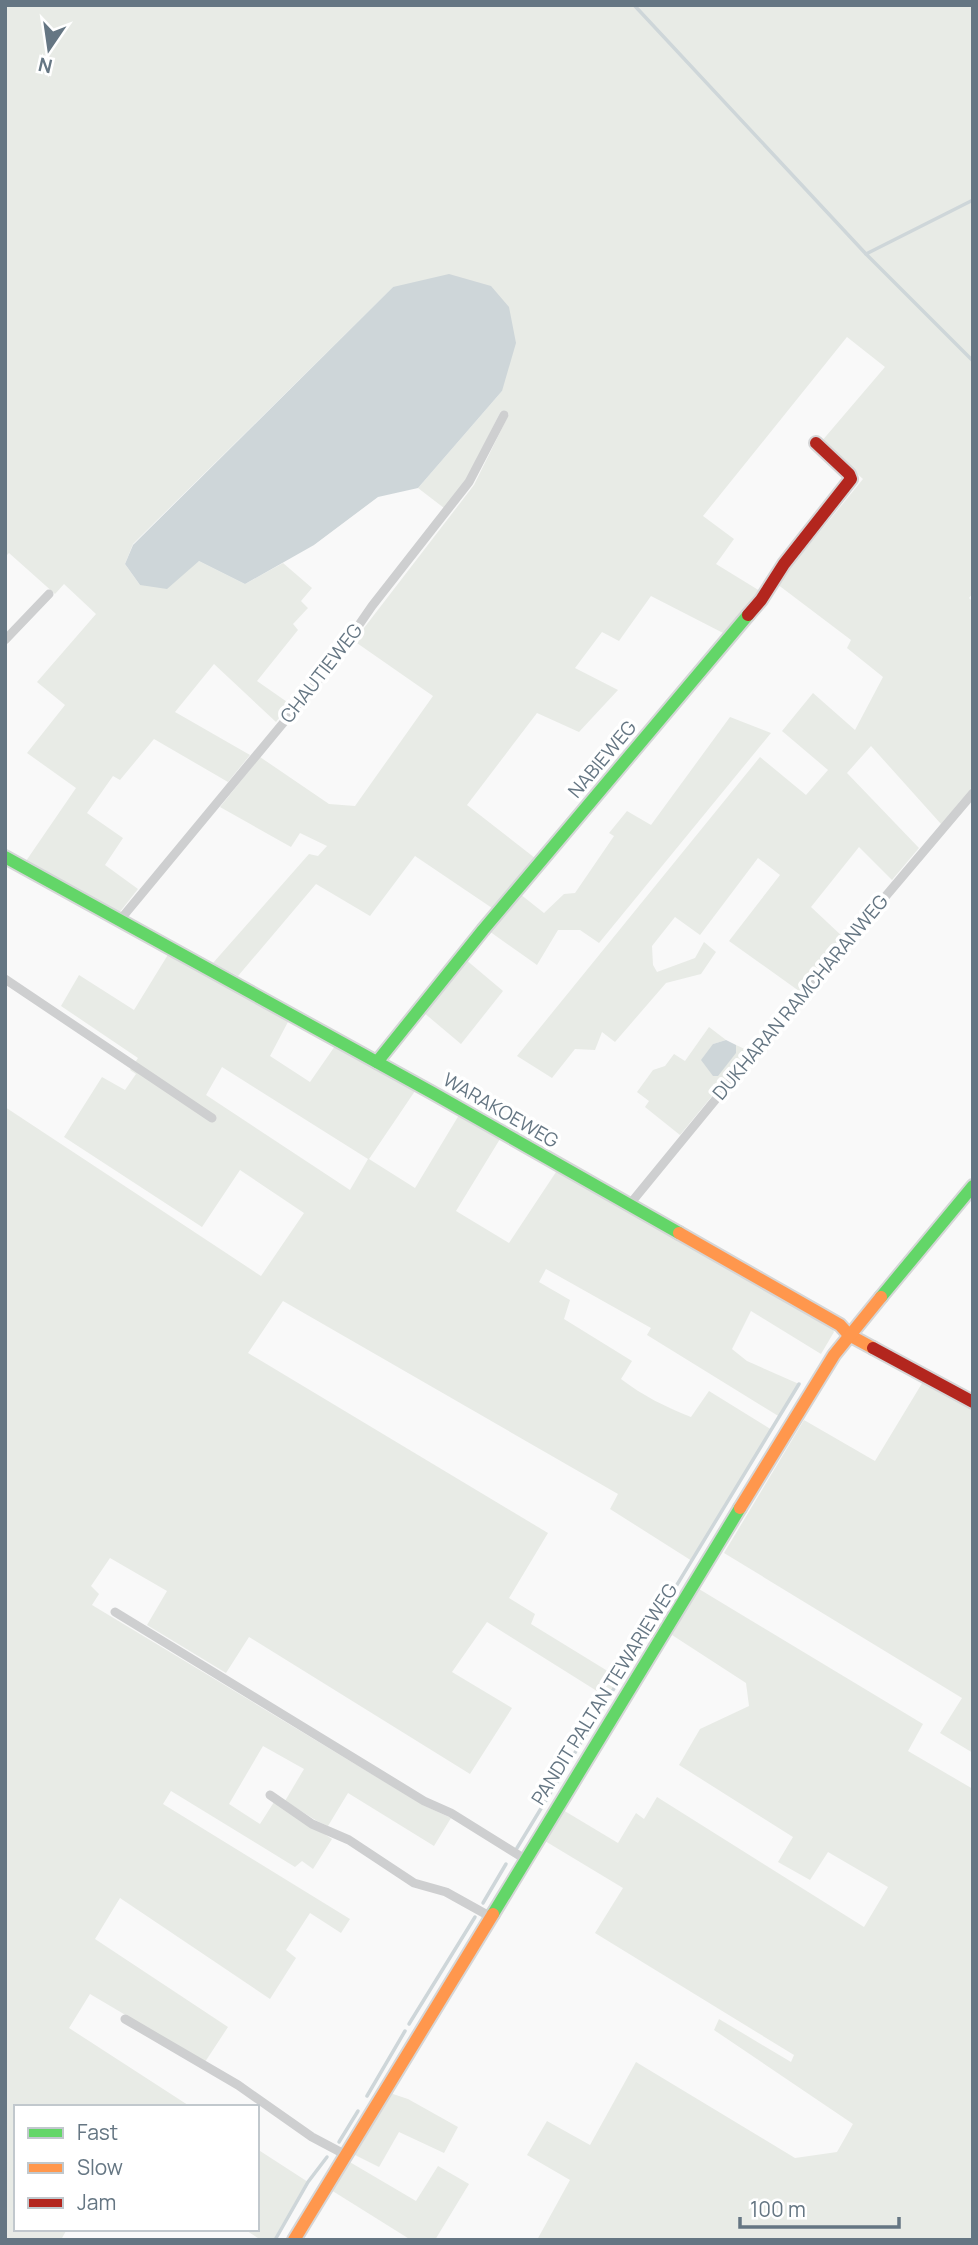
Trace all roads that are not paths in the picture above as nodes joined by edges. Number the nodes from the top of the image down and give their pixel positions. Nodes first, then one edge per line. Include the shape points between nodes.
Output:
1 (504, 415) dead end
2 (816, 443) dead end
3 (49, 594) dead end
4 (5, 640) edge
5 (973, 793) edge
6 (5, 858) edge
7 (120, 920) junction
8 (5, 979) edge
9 (377, 1062) junction
10 (212, 1118) dead end
11 (973, 1186) edge
12 (630, 1204) junction
13 (849, 1335) junction
14 (973, 1402) edge
15 (116, 1612) dead end
16 (270, 1795) dead end
17 (525, 1859) junction
18 (491, 1917) junction
19 (125, 2019) dead end
20 (346, 2155) junction
21 (294, 2240) edge

1 - 7 street, CHAUTIEWEG via 469,482 332,664
2 - 9 street, NABIEWEG via 851,477 761,600
3 - 4 street
5 - 12 street, DUKHARAN RAMCHARANWEG
6 - 7 street, WARAKOEWEG
7 - 9 street, WARAKOEWEG
8 - 10 street
9 - 12 street, WARAKOEWEG
11 - 13 street, PANDIT PALTAN TEWARIEWEG
12 - 13 street, WARAKOEWEG via 840,1325
13 - 14 street, WARAKOEWEG
13 - 17 street, PANDIT PALTAN TEWARIEWEG
15 - 17 street
16 - 18 street via 414,1883 446,1892
17 - 18 street, PANDIT PALTAN TEWARIEWEG
18 - 20 street, PANDIT PALTAN TEWARIEWEG
19 - 20 street
20 - 21 street, PANDIT PALTAN TEWARIEWEG

